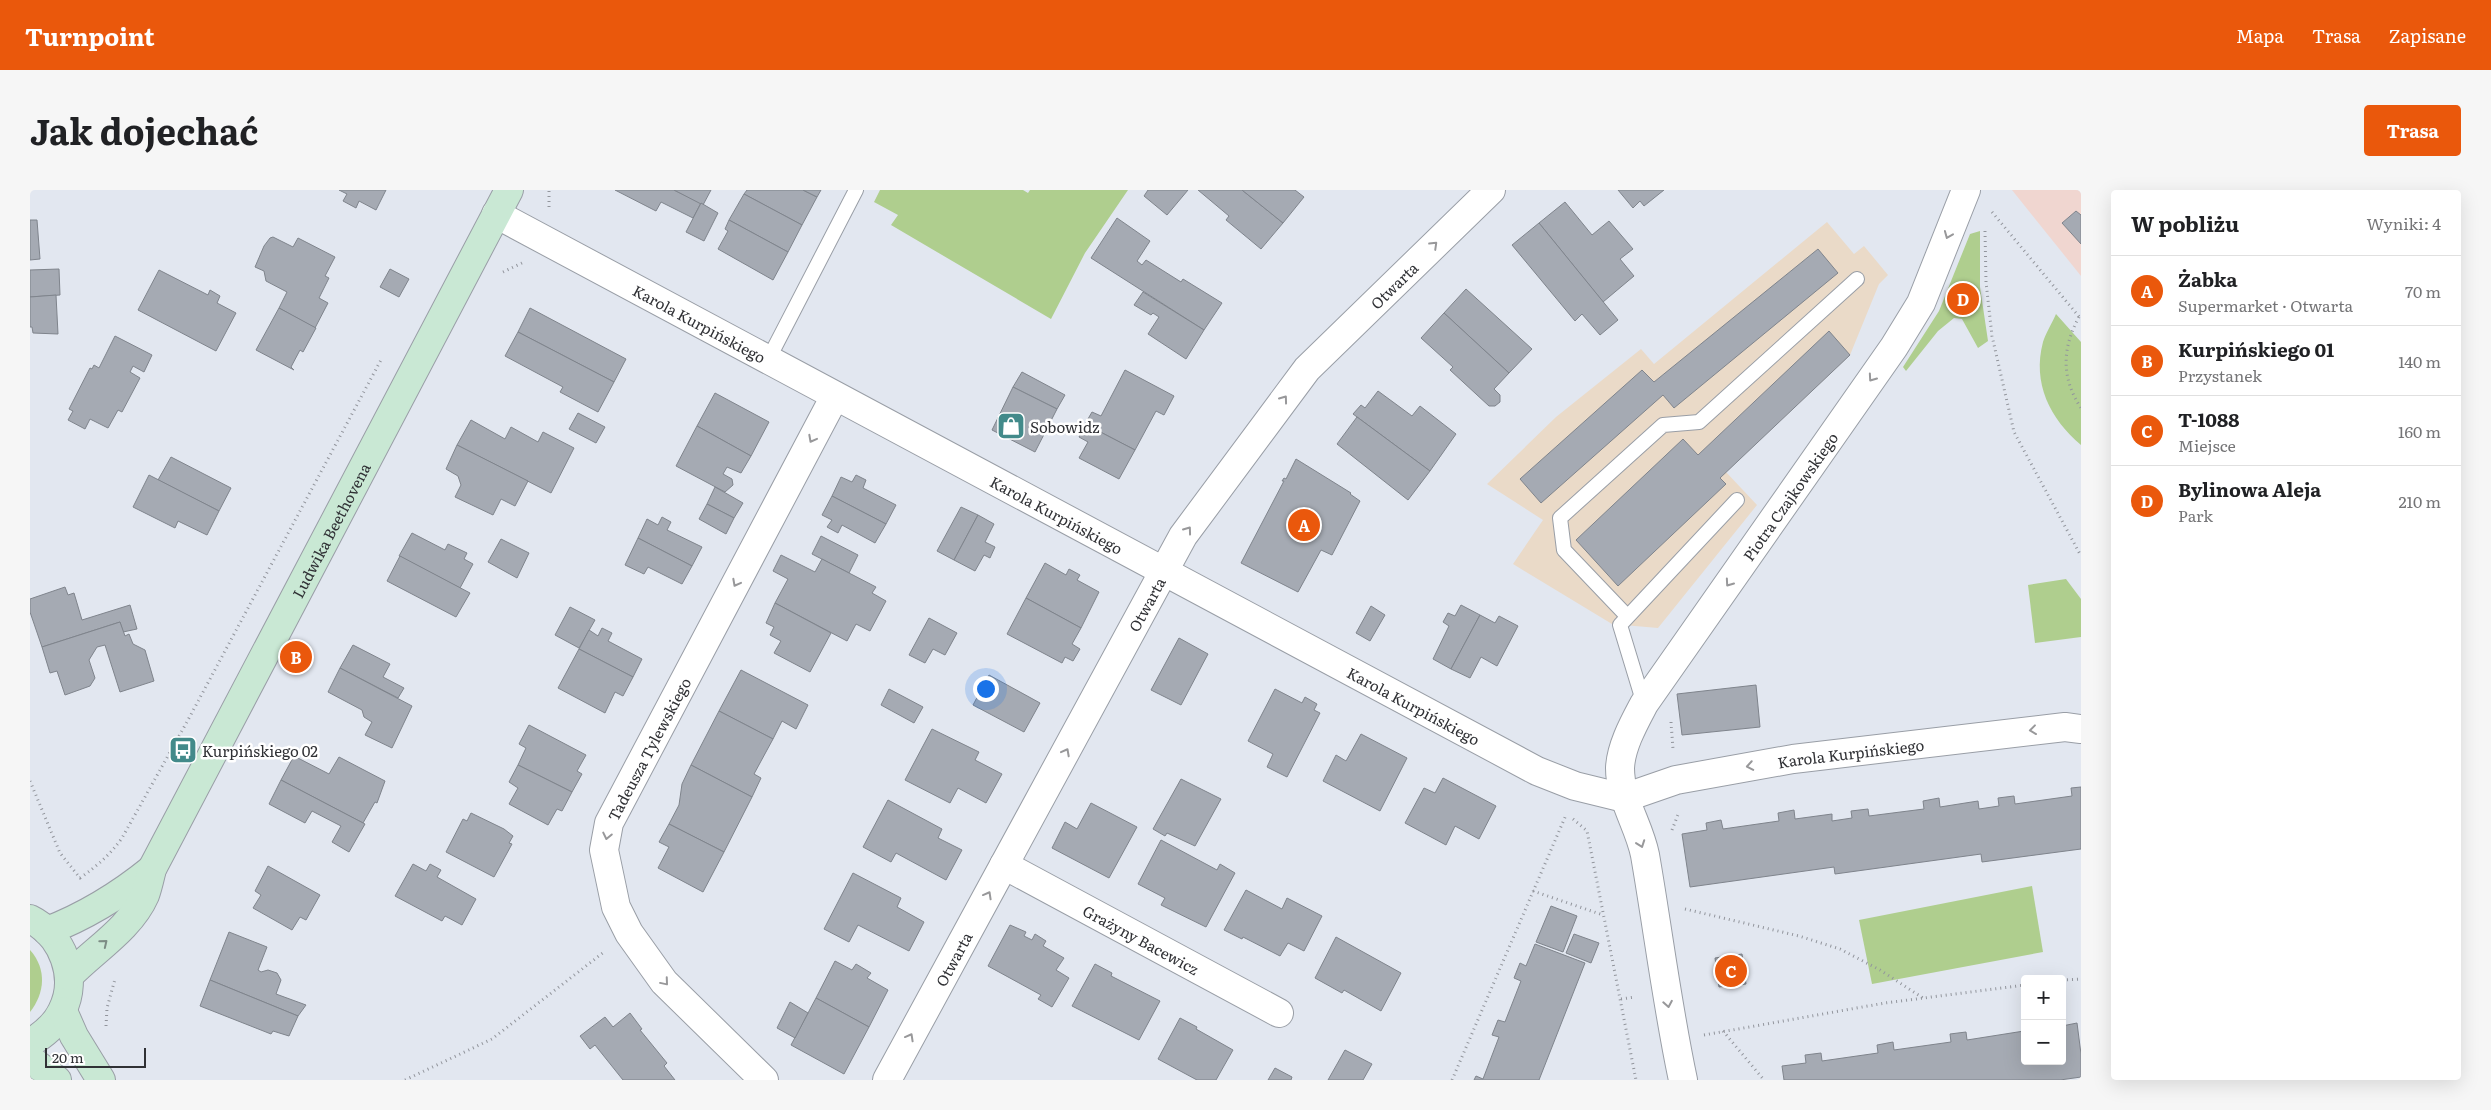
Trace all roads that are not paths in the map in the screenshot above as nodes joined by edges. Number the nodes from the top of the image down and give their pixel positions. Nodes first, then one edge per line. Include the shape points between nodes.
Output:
1 (509, 190) edge
2 (856, 190) edge
3 (1491, 190) edge
4 (1966, 190) edge
5 (496, 214) junction
6 (1857, 279) dead end
7 (768, 360) junction
8 (835, 396) junction
9 (1737, 500) dead end
10 (1163, 572) junction
11 (1627, 616) junction
12 (1644, 704) junction
13 (2081, 729) edge
14 (1624, 798) junction
15 (1004, 865) junction
16 (152, 869) junction
17 (38, 925) edge
18 (69, 976) junction
19 (63, 1011) junction
20 (1279, 1013) dead end
21 (30, 1043) edge
22 (30, 1059) edge
23 (57, 1080) edge
24 (101, 1080) edge
25 (764, 1080) edge
26 (887, 1080) edge
27 (1683, 1080) edge

1 - 5 street, Ludwika Beethovena
2 - 7 lane
10 -> 3 street, Otwarta via 1183,536 1307,368
4 -> 12 street, Piotra Czajkowskiego via 1921,303 1894,347
5 - 7 street, Karola Kurpińskiego
5 - 16 street, Ludwika Beethovena
6 - 11 lane via 1699,422 1663,424 1560,518 1564,550
7 - 8 street, Karola Kurpińskiego
8 - 10 street, Karola Kurpińskiego
8 -> 25 street, Tadeusza Tylewskiego via 610,823 604,850 616,908 628,933 664,982
9 - 11 lane
10 - 14 street, Karola Kurpińskiego via 1537,771 1575,786
15 -> 10 street, Otwarta
11 - 12 lane via 1620,625
12 - 14 street, Piotra Czajkowskiego via 1628,735 1620,765
13 -> 14 street, Karola Kurpińskiego via 2065,727 1793,759 1676,780
14 -> 27 street via 1644,852
15 - 20 street, Grażyny Bacewicz
26 -> 15 street, Otwarta
16 - 17 street, Ludwika Beethovena via 129,888 71,922
18 -> 16 street, Ludwika Beethovena via 133,915 145,895
17 - 18 street via 62,951
18 - 19 street
19 - 21 street via 43,1035
19 - 24 street
22 - 23 street

